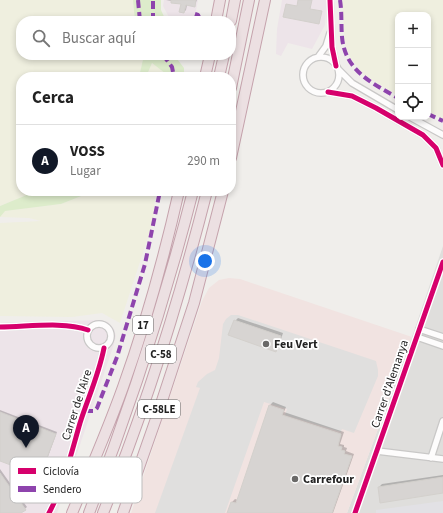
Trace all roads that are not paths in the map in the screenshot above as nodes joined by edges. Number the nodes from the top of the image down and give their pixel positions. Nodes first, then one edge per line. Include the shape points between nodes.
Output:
1 (220, 0) edge
2 (235, 0) edge
3 (249, 0) edge
4 (265, 0) edge
5 (330, 0) edge
6 (217, 16) edge
7 (232, 16) edge
8 (331, 27) junction
9 (318, 57) junction
10 (209, 60) edge
11 (223, 60) edge
12 (337, 68) junction
13 (206, 72) edge
14 (220, 72) edge
15 (234, 72) edge
16 (328, 92) junction
17 (395, 108) edge
18 (415, 120) edge
19 (236, 135) edge
20 (443, 136) edge
21 (443, 166) edge
22 (178, 196) edge
23 (192, 196) edge
24 (206, 196) edge
25 (223, 196) edge
26 (443, 262) edge
27 (0, 328) edge
28 (419, 329) junction
29 (88, 330) junction
30 (417, 337) junction
31 (443, 337) edge
32 (443, 346) edge
33 (104, 348) junction
34 (443, 421) edge
35 (377, 451) junction
36 (97, 455) edge
37 (70, 457) edge
38 (110, 457) edge
39 (125, 457) edge
40 (431, 458) junction
41 (142, 459) edge
42 (443, 459) edge
43 (55, 503) edge
44 (72, 503) edge
45 (76, 503) edge
46 (93, 503) edge
47 (107, 503) edge
48 (127, 503) edge
49 (49, 513) edge
50 (67, 513) edge
51 (72, 513) edge
52 (89, 513) edge
53 (103, 513) edge
54 (123, 513) edge
55 (355, 513) edge

1 - 6 highway
2 - 7 highway
3 - 15 highway
4 - 19 highway
5 - 8 street
8 - 9 street via 326,46
8 - 12 street
9 - 12 street via 327,58
9 - 16 street via 305,66 303,80 314,92
10 - 13 highway
11 - 14 highway
12 - 16 street via 338,82
12 - 17 street via 352,83
16 - 21 street via 352,96 423,134 436,148
18 - 20 street
22 - 36 highway, 17 via 140,334 124,385
23 - 38 highway, C-58 via 143,367
24 - 39 highway, C-58 via 156,372
25 - 41 highway, C-58LE via 194,303
26 - 28 street, Carrer d'Alemanya
27 - 29 street via 66,325
28 - 30 street, Carrer d'Alemanya
28 - 31 street
29 - 33 street via 86,335 89,344 95,348
29 - 33 street via 98,324 108,327 111,339
30 - 32 street
30 - 35 street, Carrer d'Alemanya
33 - 37 street, Carrer de l'Aire via 101,365
34 - 40 street
35 - 40 street
35 - 55 street, Carrer d'Alemanya
40 - 42 street
43 - 49 street, Carrer de l'Aire
44 - 50 highway
45 - 51 highway
46 - 52 highway, C-58
47 - 53 highway, C-58
48 - 54 highway, C-58LE

